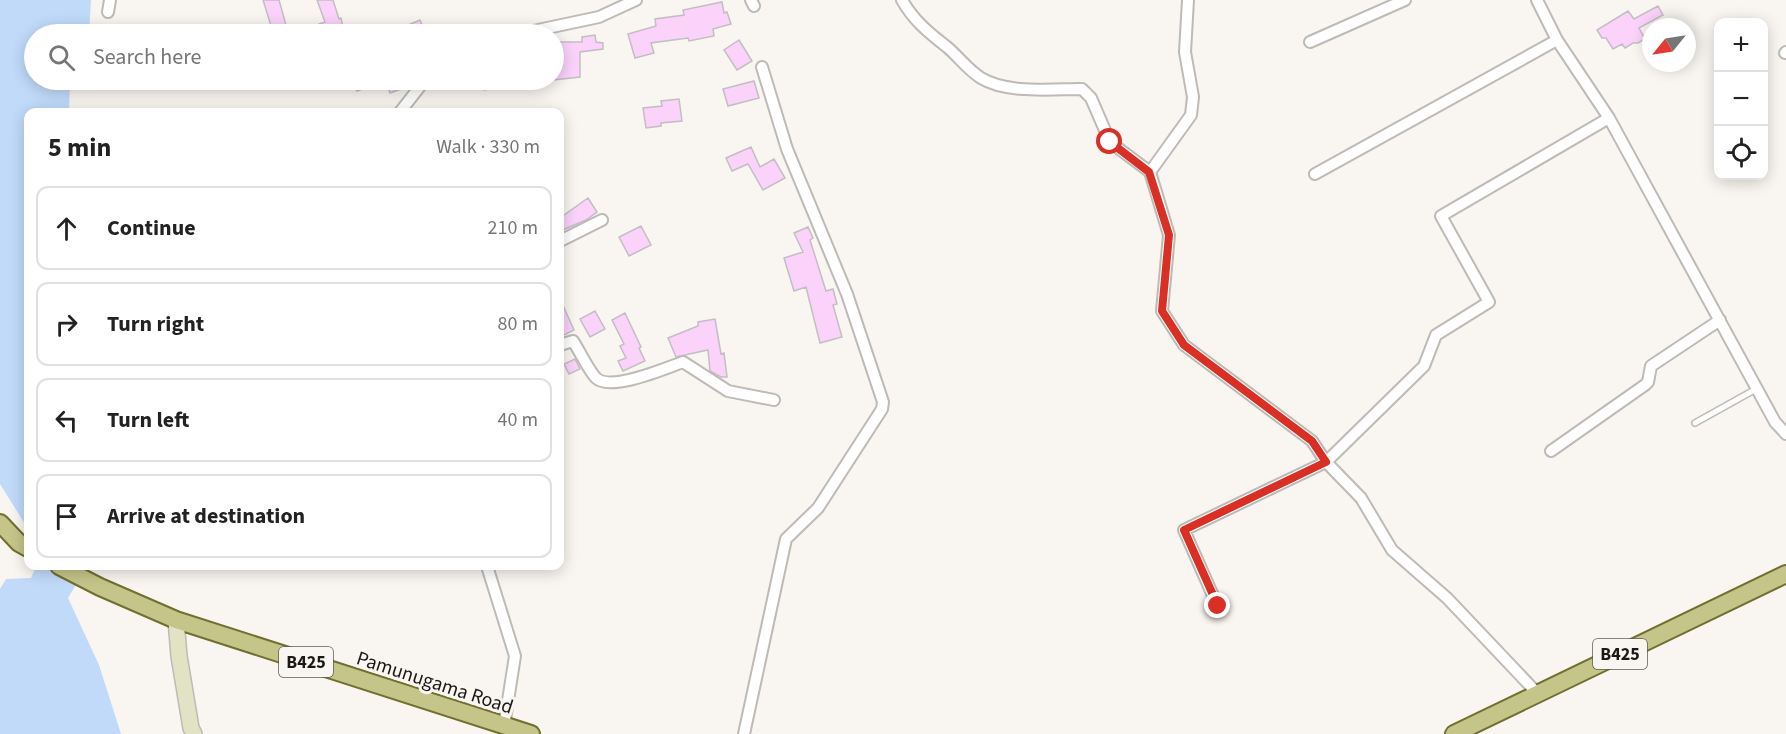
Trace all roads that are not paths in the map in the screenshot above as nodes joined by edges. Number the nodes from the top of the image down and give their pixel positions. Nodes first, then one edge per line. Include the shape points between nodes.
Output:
1 (110, 0) edge
2 (636, 0) edge
3 (902, 0) edge
4 (1188, 0) edge
5 (1405, 0) edge
6 (1537, 0) edge
7 (108, 12) dead end
8 (564, 24) edge
9 (1557, 39) junction
10 (1310, 42) dead end
11 (762, 67) dead end
12 (417, 90) edge
13 (403, 108) edge
14 (1609, 118) junction
15 (1149, 172) junction
16 (1316, 174) dead end
17 (602, 220) dead end
18 (564, 239) edge
19 (1720, 320) junction
20 (564, 344) edge
21 (1756, 389) junction
22 (774, 399) dead end
23 (1695, 423) dead end
24 (1786, 434) edge
25 (1551, 451) dead end
26 (1326, 462) junction
27 (0, 524) edge
28 (24, 546) edge
29 (66, 570) edge
30 (488, 570) edge
31 (1786, 574) edge
32 (1218, 606) dead end
33 (176, 620) junction
34 (1537, 693) junction
35 (504, 726) junction
36 (194, 734) edge
37 (531, 734) edge
38 (744, 734) edge
39 (1454, 734) edge

1 - 7 street
2 - 8 street via 599,17
3 - 15 street via 919,24 990,82 1020,88 1082,89 1091,98 1110,142
4 - 15 street via 1185,52 1193,97 1191,115
5 - 10 street
6 - 9 street
9 - 14 street
9 - 16 street
11 - 38 street via 787,149 847,294 883,402 818,508 786,539
12 - 13 street
14 - 19 street
14 - 26 street via 1441,216 1489,302 1436,334 1424,366
15 - 26 street via 1169,235 1162,311 1184,345 1312,441
17 - 18 street
19 - 21 street
19 - 25 street via 1651,366 1648,382
20 - 22 street via 573,341 597,378 604,382 627,381 683,362 728,391
21 - 23 lane
21 - 24 street
26 - 32 street via 1184,530
26 - 34 street via 1361,498 1392,550 1447,598
27 - 28 main road
29 - 33 main road, Pamunugama Road / B425
30 - 35 street via 515,656
31 - 34 main road, B425
33 - 35 main road, Pamunugama Road / B425
33 - 36 street
34 - 39 main road, B425
35 - 37 main road, Pamunugama Road / B425

